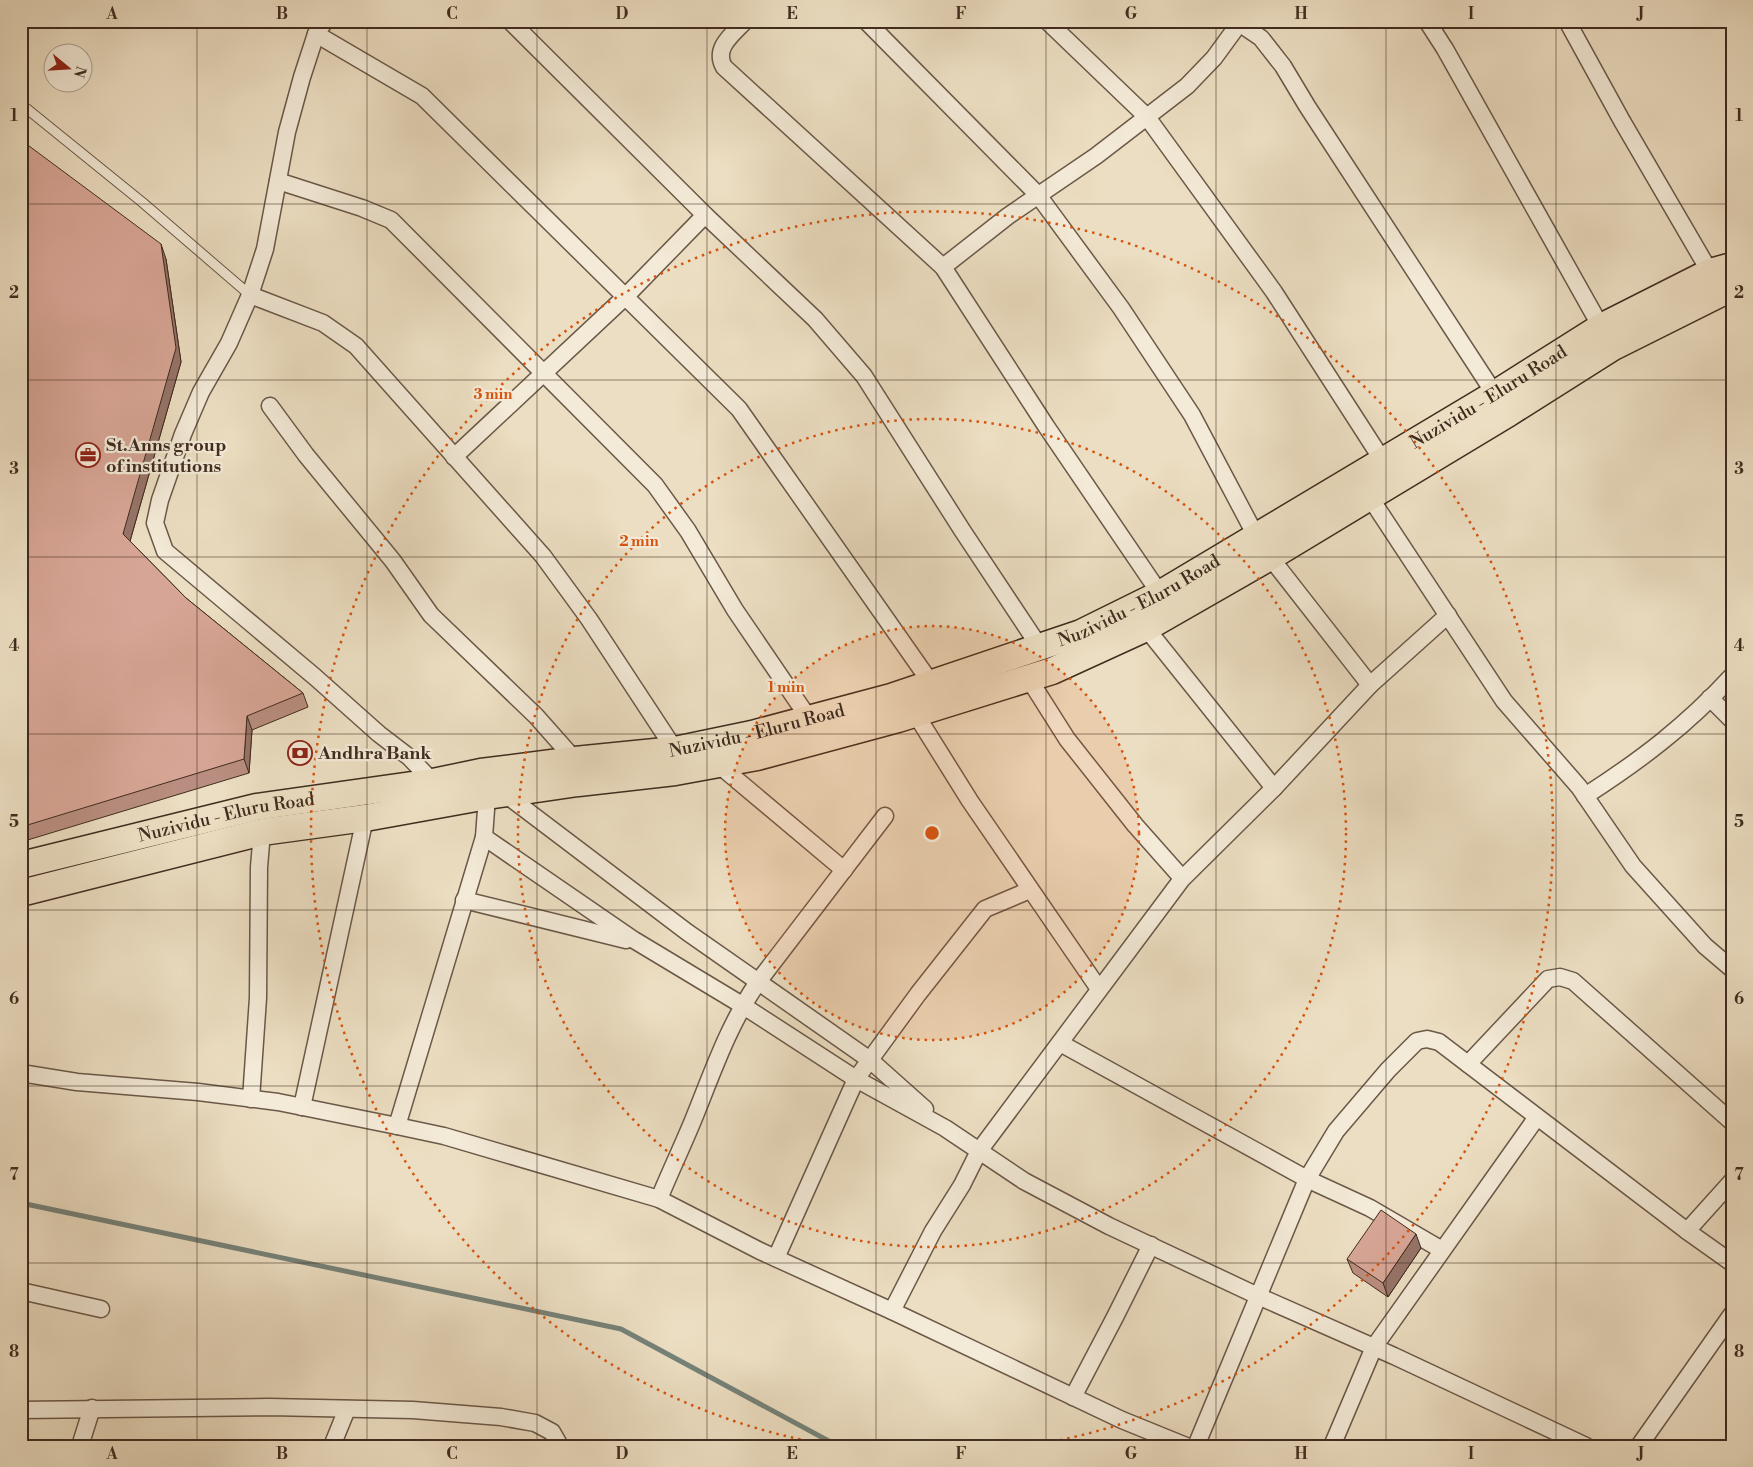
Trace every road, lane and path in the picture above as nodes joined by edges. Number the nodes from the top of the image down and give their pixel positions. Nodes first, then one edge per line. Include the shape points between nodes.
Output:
1 (510, 21) edge
2 (745, 21) edge
3 (866, 21) edge
4 (1047, 21) edge
5 (1427, 21) edge
6 (1567, 21) edge
7 (1239, 22) edge
8 (321, 28) edge
9 (21, 104) edge
10 (1146, 117) junction
11 (278, 181) junction
12 (1038, 195) junction
13 (704, 215) junction
14 (943, 267) junction
15 (1721, 269) edge
16 (1732, 290) edge
17 (250, 295) junction
18 (625, 298) junction
19 (1601, 326) junction
20 (544, 374) junction
21 (1501, 404) junction
22 (270, 406) dead end
23 (454, 457) junction
24 (1383, 460) junction
25 (1369, 496) junction
26 (1263, 547) junction
27 (1167, 603) junction
28 (1448, 615) junction
29 (1146, 628) junction
30 (1039, 646) junction
31 (1732, 676) edge
32 (1029, 679) junction
33 (931, 683) junction
34 (1370, 685) junction
35 (1710, 698) junction
36 (915, 714) junction
37 (810, 720) junction
38 (1732, 720) edge
39 (675, 750) junction
40 (576, 760) junction
41 (719, 765) junction
42 (491, 788) junction
43 (1274, 788) junction
44 (435, 794) junction
45 (1585, 796) junction
46 (884, 816) dead end
47 (365, 818) junction
48 (262, 832) junction
49 (484, 837) junction
50 (21, 865) edge
51 (844, 870) junction
52 (1182, 878) junction
53 (1030, 890) junction
54 (21, 893) edge
55 (464, 900) junction
56 (638, 943) junction
57 (1732, 969) edge
58 (758, 982) junction
59 (1099, 989) junction
60 (742, 1005) junction
61 (1060, 1042) junction
62 (870, 1060) junction
63 (1468, 1064) junction
64 (21, 1073) edge
65 (856, 1079) junction
66 (251, 1099) junction
67 (302, 1107) junction
68 (1536, 1116) junction
69 (1732, 1122) edge
70 (397, 1126) junction
71 (945, 1128) junction
72 (979, 1151) junction
73 (1307, 1179) junction
74 (1732, 1181) edge
75 (658, 1199) junction
76 (1687, 1231) junction
77 (1150, 1245) junction
78 (1442, 1250) junction
79 (776, 1258) junction
80 (1732, 1263) edge
81 (21, 1291) edge
82 (1258, 1296) junction
83 (102, 1309) dead end
84 (892, 1311) junction
85 (1732, 1314) edge
86 (1374, 1347) junction
87 (1073, 1398) junction
88 (92, 1408) junction
89 (347, 1409) junction
90 (21, 1410) edge
91 (80, 1446) edge
92 (332, 1446) edge
93 (560, 1446) edge
94 (1186, 1446) edge
95 (1196, 1446) edge
96 (1332, 1446) edge
97 (1586, 1446) edge
98 (1639, 1446) edge

1 - 13 street
2 - 14 street via 720,53 724,67
3 - 12 street
4 - 10 street
5 - 19 street
6 - 15 street via 1622,122
7 - 10 street via 1214,58 1187,86
7 - 21 street via 1261,38 1283,66
8 - 11 street via 302,77
8 - 18 street via 422,96
9 - 17 lane
10 - 12 street
10 - 24 street via 1274,292
11 - 17 street via 265,249
11 - 20 street via 391,220
12 - 14 street
12 - 26 street via 1121,308 1192,415
13 - 18 street
13 - 30 street via 815,319 864,376
14 - 27 street
15 - 19 main road, Nuzividu - Eluru Road
16 - 21 main road, Nuzividu - Eluru Road
17 - 23 street via 323,324 356,346
17 - 44 street via 229,344 202,392 170,470 155,523 165,551 408,757
18 - 20 street
18 - 33 street via 739,409
19 - 21 main road, Nuzividu - Eluru Road
20 - 23 street
20 - 37 street via 655,485
21 - 24 main road, Nuzividu - Eluru Road
21 - 25 main road, Nuzividu - Eluru Road
22 - 40 street via 306,456 393,561 431,615 536,716
23 - 39 street via 543,556 589,619
24 - 26 main road, Nuzividu - Eluru Road
25 - 26 main road, Nuzividu - Eluru Road
25 - 28 street
26 - 27 main road, Nuzividu - Eluru Road
26 - 34 street
27 - 29 main road, Nuzividu - Eluru Road
27 - 30 main road, Nuzividu - Eluru Road
28 - 34 street
28 - 45 street via 1504,701
29 - 32 main road, Nuzividu - Eluru Road
29 - 43 street
30 - 33 main road, Nuzividu - Eluru Road
31 - 35 street
32 - 36 main road, Nuzividu - Eluru Road
32 - 52 street via 1067,738
33 - 37 main road, Nuzividu - Eluru Road
34 - 43 street
35 - 38 street
35 - 45 street via 1674,733
36 - 41 main road, Nuzividu - Eluru Road via 816,743
36 - 53 street
37 - 39 main road, Nuzividu - Eluru Road
39 - 40 main road, Nuzividu - Eluru Road
40 - 42 main road, Nuzividu - Eluru Road
41 - 42 main road, Nuzividu - Eluru Road via 578,783
41 - 51 street
42 - 44 main road
42 - 49 street
42 - 58 street
43 - 52 street
44 - 47 main road
44 - 50 main road, Nuzividu - Eluru Road via 256,807
45 - 57 street via 1633,866 1705,946
46 - 51 street
47 - 48 main road
47 - 67 street
48 - 54 main road
48 - 66 street via 258,998
49 - 55 street
49 - 56 street
51 - 58 street
52 - 59 street
53 - 59 street
53 - 62 street via 985,909
55 - 56 street
55 - 70 street
56 - 60 street
58 - 60 street
58 - 62 street
59 - 61 street
60 - 65 street
60 - 75 street
61 - 72 street
61 - 73 street
62 - 65 street
62 - 71 street
63 - 68 street
63 - 69 street via 1548,979 1560,977 1573,981
63 - 73 street via 1439,1042 1417,1041 1336,1132
64 - 66 street via 77,1082
65 - 71 street
65 - 79 street
66 - 67 street
67 - 70 street
68 - 76 street
68 - 78 street
70 - 75 street via 444,1136
71 - 72 street
72 - 77 street via 1024,1181
72 - 84 street via 962,1185 932,1231
73 - 78 street via 1370,1208
73 - 82 street
74 - 76 street
75 - 79 street
76 - 80 street
77 - 82 street
77 - 87 street
78 - 86 street
79 - 84 street
81 - 83 street
82 - 86 street
82 - 95 street
84 - 87 street
85 - 98 street
86 - 96 street
86 - 97 street
87 - 94 street
88 - 89 street
88 - 90 street
88 - 91 street
89 - 92 street
89 - 93 street via 501,1417 535,1423 552,1432

